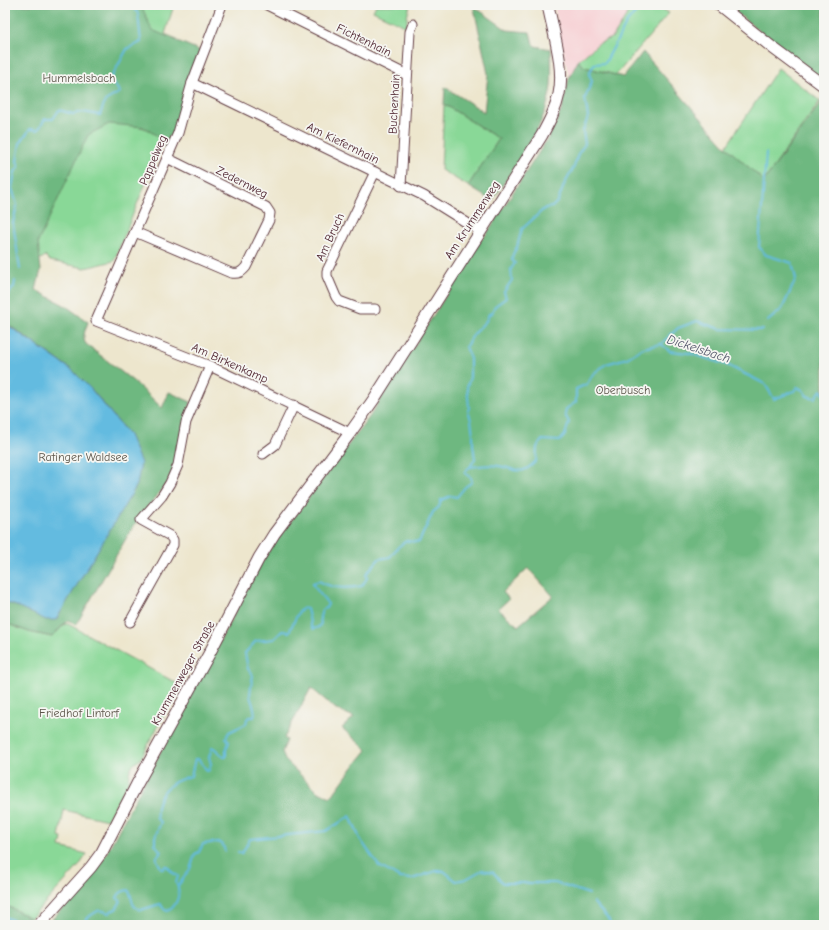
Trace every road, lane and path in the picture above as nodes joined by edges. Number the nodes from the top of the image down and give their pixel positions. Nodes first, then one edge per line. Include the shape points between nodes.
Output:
1 (222, 5) edge
2 (267, 5) edge
3 (548, 5) edge
4 (719, 5) edge
5 (413, 24) dead end
6 (407, 75) junction
7 (192, 83) junction
8 (824, 86) edge
9 (167, 158) junction
10 (375, 172) junction
11 (401, 186) junction
12 (480, 231) junction
13 (135, 232) junction
14 (375, 309) dead end
15 (96, 321) joint
16 (210, 366) junction
17 (294, 405) junction
18 (350, 433) junction
19 (263, 454) dead end
20 (130, 622) dead end
21 (38, 925) edge

1 - 7 street, Pappelweg
2 - 6 street, Fichtenhain
3 - 12 main road, Am Krummenweg via 559,64 559,94 542,135
4 - 8 main road
5 - 6 street, Buchenhain via 410,32
6 - 11 street, Buchenhain
7 - 9 street, Pappelweg via 178,133
7 - 10 street, Am Kiefernhain
9 - 13 street, Pappelweg
9 - 13 street, Zedernweg via 266,208 270,213 269,220 246,267 236,274
10 - 11 street, Am Kiefernhain
10 - 14 street, Am Bruch via 327,276 339,301 360,309
11 - 12 street, Am Kiefernhain via 424,196
12 - 18 main road, Am Krummenweg
13 - 15 street, Pappelweg
15 - 16 street, Am Birkenkamp
16 - 17 street, Am Birkenkamp
16 - 20 street via 186,422 178,465 170,483 141,520 170,536 173,545
17 - 18 street, Am Birkenkamp
17 - 19 street via 275,445
18 - 21 main road, Krummenweger Straße via 259,558 102,852

